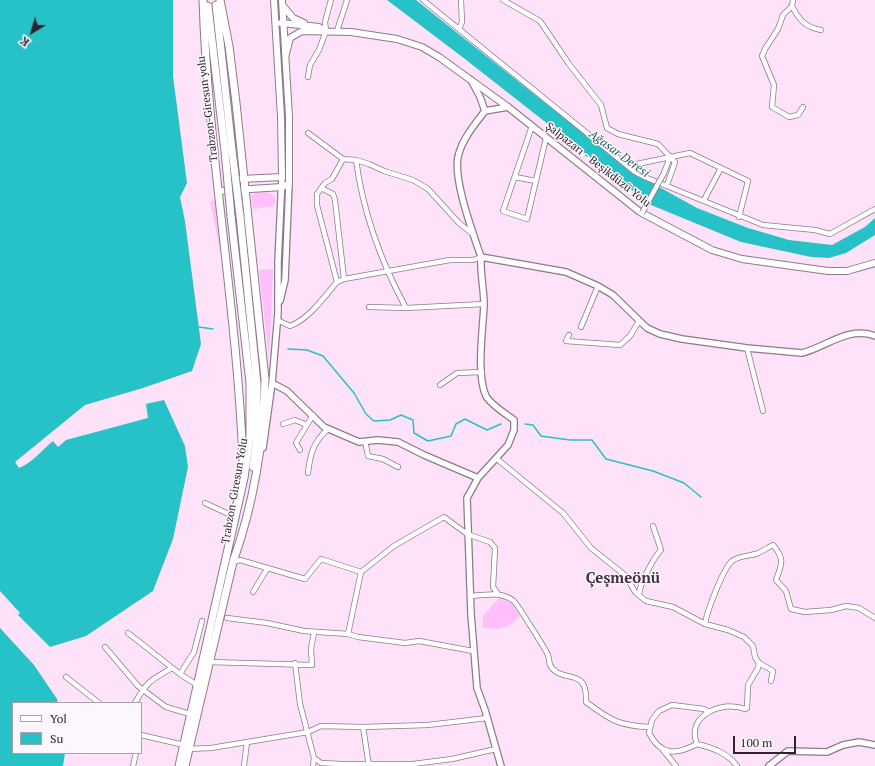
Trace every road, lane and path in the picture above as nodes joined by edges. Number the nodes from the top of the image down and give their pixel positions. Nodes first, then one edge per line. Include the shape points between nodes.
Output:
1 (203, 0) edge
2 (207, 0) edge
3 (216, 0) edge
4 (220, 0) edge
5 (274, 0) edge
6 (330, 0) edge
7 (347, 0) edge
8 (423, 0) edge
9 (461, 0) edge
10 (503, 0) edge
11 (793, 0) edge
12 (282, 2) edge
13 (792, 6) junction
14 (276, 25) junction
15 (283, 26) junction
16 (459, 28) junction
17 (317, 29) junction
18 (821, 30) dead end
19 (326, 31) junction
20 (337, 31) junction
21 (286, 54) junction
22 (308, 76) dead end
23 (470, 78) junction
24 (508, 107) junction
25 (803, 107) dead end
26 (485, 111) junction
27 (532, 126) junction
28 (308, 133) dead end
29 (546, 138) junction
30 (670, 157) junction
31 (342, 159) junction
32 (356, 160) junction
33 (721, 168) junction
34 (635, 172) junction
35 (282, 177) junction
36 (515, 177) junction
37 (244, 179) junction
38 (536, 181) junction
39 (218, 182) junction
40 (289, 184) junction
41 (667, 185) junction
42 (282, 187) junction
43 (321, 188) junction
44 (245, 189) junction
45 (219, 191) junction
46 (704, 200) junction
47 (875, 209) edge
48 (642, 213) junction
49 (231, 216) joint
50 (739, 217) junction
51 (474, 235) junction
52 (481, 257) junction
53 (875, 263) edge
54 (389, 270) junction
55 (344, 279) junction
56 (337, 282) junction
57 (598, 286) junction
58 (484, 304) junction
59 (369, 307) dead end
60 (406, 308) junction
61 (278, 316) junction
62 (639, 321) junction
63 (581, 327) dead end
64 (569, 335) dead end
65 (875, 336) edge
66 (747, 348) junction
67 (482, 372) junction
68 (272, 383) junction
69 (440, 385) dead end
70 (763, 411) dead end
71 (313, 416) junction
72 (283, 424) dead end
73 (307, 425) junction
74 (328, 429) junction
75 (365, 441) junction
76 (300, 450) dead end
77 (497, 459) junction
78 (398, 467) dead end
79 (308, 473) dead end
80 (244, 478) junction
81 (478, 478) junction
82 (205, 503) dead end
83 (235, 517) junction
84 (245, 522) junction
85 (653, 526) dead end
86 (467, 534) junction
87 (233, 562) junction
88 (268, 569) junction
89 (361, 572) junction
90 (253, 592) dead end
91 (498, 594) junction
92 (639, 595) junction
93 (470, 596) junction
94 (227, 618) dead end
95 (875, 618) edge
96 (202, 621) dead end
97 (705, 624) junction
98 (314, 632) junction
99 (128, 633) dead end
100 (348, 634) junction
101 (105, 648) dead end
102 (473, 651) junction
103 (209, 662) junction
104 (295, 663) junction
105 (759, 663) junction
106 (172, 668) junction
107 (180, 674) junction
108 (66, 677) dead end
109 (771, 681) dead end
110 (197, 685) junction
111 (142, 689) junction
112 (98, 702) edge
113 (136, 702) edge
114 (709, 712) junction
115 (190, 714) junction
116 (487, 718) junction
117 (363, 727) junction
118 (650, 727) junction
119 (308, 732) junction
120 (142, 735) edge
121 (248, 742) junction
122 (697, 744) junction
123 (875, 745) edge
124 (186, 747) junction
125 (496, 749) junction
126 (663, 750) junction
127 (136, 754) edge
128 (314, 758) junction
129 (369, 765) edge
130 (133, 766) edge
131 (179, 766) edge
132 (186, 766) edge
133 (244, 766) edge
134 (313, 766) edge
135 (501, 766) edge
136 (676, 766) edge
137 (737, 766) edge
138 (770, 766) edge

1 - 39 highway via 206,65
2 - 49 highway, Trabzon-Giresun yolu, bridge
3 - 87 highway, Trabzon-Giresun Yolu, bridge via 257,383 257,438
4 - 37 highway via 229,46
5 - 14 main road
6 - 19 street via 325,22
7 - 20 street
8 - 16 street
9 - 16 street via 462,22
10 - 30 street via 540,21 601,105 607,128 618,134 658,144
11 - 13 street
12 - 15 main road
12 - 17 main road via 288,14 297,21
13 - 18 street via 799,19 809,28
13 - 25 street via 783,15 778,30 762,56 774,85 772,107 789,117 798,115
14 - 15 main road
14 - 35 main road
15 - 17 main road
15 - 21 main road
16 - 34 street
17 - 19 main road
17 - 21 main road via 293,34 288,40
19 - 20 main road, Şalpazarı - Beşikdüzü Yolu
19 - 22 street via 320,50 310,65
20 - 23 main road, Şalpazarı - Beşikdüzü Yolu via 391,38 422,47
21 - 40 main road
23 - 24 main road, Şalpazarı - Beşikdüzü Yolu
23 - 26 street
24 - 26 street
24 - 27 main road, Şalpazarı - Beşikdüzü Yolu
26 - 51 street via 466,137 458,154 460,188
27 - 29 main road, Şalpazarı - Beşikdüzü Yolu
27 - 36 street
28 - 31 street
29 - 38 street
29 - 48 main road, Şalpazarı - Beşikdüzü Yolu
30 - 33 street via 690,153
30 - 34 street via 637,164
30 - 41 street via 675,162
30 - 48 street, bridge
31 - 32 street
31 - 43 street via 332,179
32 - 51 street via 413,180 428,189 459,223
32 - 54 street via 367,217
33 - 46 street
33 - 50 street via 748,181
34 - 41 street
35 - 37 main road
35 - 42 street
36 - 38 street
36 - 38 street via 503,211 527,219
37 - 39 main road
37 - 44 highway
39 - 45 highway
40 - 42 main road
40 - 61 street via 285,280
41 - 46 street
42 - 44 main road
42 - 61 street
43 - 55 street via 333,194 335,200
43 - 56 street via 317,194 317,204
44 - 45 main road
44 - 84 highway via 265,379 260,454
45 - 80 highway via 240,394
46 - 50 street
47 - 50 street via 830,234 763,225
48 - 53 main road, Şalpazarı - Beşikdüzü Yolu via 712,250 742,260 828,271 848,271
49 - 80 highway, Trabzon-Giresun Yolu via 250,383 250,437
51 - 52 street
52 - 54 street
52 - 57 street via 566,272
52 - 58 street
54 - 55 street
54 - 60 street
55 - 56 street
56 - 61 street via 296,324 290,326
57 - 62 street via 613,295
57 - 63 street
58 - 60 street
58 - 67 street via 480,344
59 - 60 street
61 - 68 street
62 - 64 street via 630,336 620,345 566,341
62 - 66 street via 660,334
65 - 66 street via 841,336 802,353
66 - 70 street
67 - 69 street via 457,373
67 - 77 street via 482,384 487,398 514,420 514,430 508,445
68 - 71 street via 287,391
68 - 84 street via 262,458
71 - 73 street
71 - 74 street
72 - 73 street via 295,420
73 - 76 street via 296,444
74 - 75 street via 359,442
74 - 79 street via 310,453
75 - 78 street via 368,456 383,459
75 - 81 street via 398,442 424,456
77 - 81 street
77 - 92 street via 563,513 591,548 626,576
80 - 83 highway, Trabzon-Giresun Yolu
81 - 86 street via 467,498
82 - 83 street
83 - 110 highway, Trabzon-Giresun Yolu
84 - 87 highway
85 - 92 street via 661,550 654,558 639,588
86 - 89 street via 444,517 394,546
86 - 91 street via 490,542 495,548 493,587
86 - 93 street
87 - 88 street via 240,560
87 - 103 highway, Trabzon-Giresun Yolu
88 - 89 street via 305,579 321,559
88 - 90 street
89 - 100 street
91 - 93 street
91 - 118 street via 515,602 548,654 550,665 558,672 582,681 587,689 586,702 613,721 636,727
92 - 97 street via 646,601 673,607
93 - 102 street
94 - 98 street
95 - 97 street via 859,608 846,606 805,612 792,609 786,591 776,580 782,564 780,553 772,546 732,561 722,575 715,598 707,612
96 - 107 street via 194,652
97 - 105 street via 744,637 753,646
98 - 100 street
98 - 104 street via 312,665
99 - 106 street
100 - 102 street via 405,643 418,641
101 - 111 street
102 - 116 street via 477,688
103 - 104 street
103 - 124 highway, Trabzon-Giresun Yolu
104 - 119 street via 300,704
105 - 109 street via 773,671
105 - 114 street via 748,685 747,708 738,706
106 - 107 street
106 - 111 street via 149,681
107 - 110 street
108 - 112 street
110 - 115 highway, Trabzon-Giresun Yolu
111 - 113 street
111 - 115 street via 166,707
114 - 118 street via 704,709 672,705 659,711
114 - 122 street via 694,728
115 - 124 highway, Trabzon-Giresun Yolu
116 - 117 street
116 - 125 street
117 - 119 street via 321,726
117 - 129 street
118 - 126 street via 652,739
119 - 121 street
119 - 128 street
120 - 124 street
121 - 124 street
121 - 133 street
122 - 126 street via 687,750
122 - 137 street via 730,757
123 - 138 street via 859,742 827,752 788,751
124 - 131 highway, Trabzon-Giresun Yolu
124 - 132 highway, Trabzon-Giresun Yolu
125 - 129 street via 426,763
125 - 135 street
126 - 136 street
127 - 130 street
128 - 129 street via 321,763
128 - 134 street

